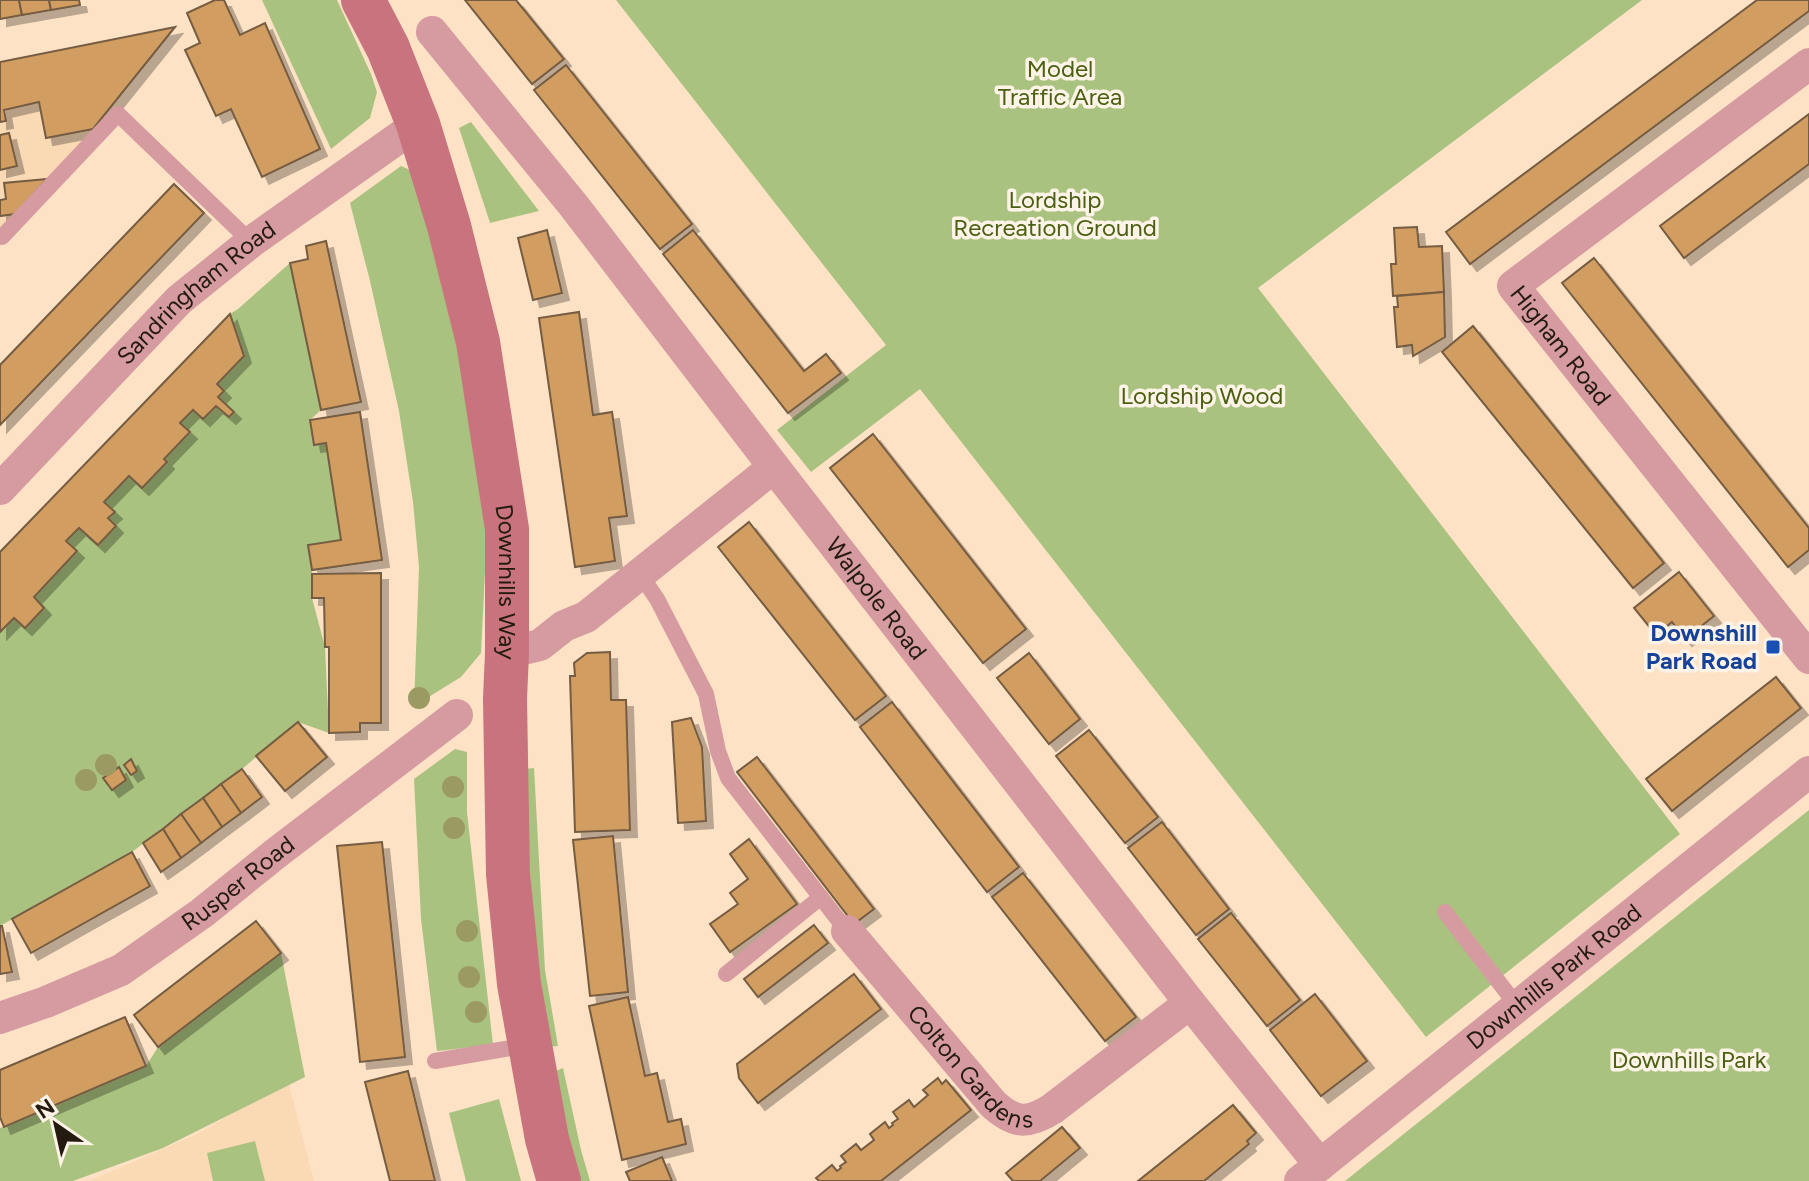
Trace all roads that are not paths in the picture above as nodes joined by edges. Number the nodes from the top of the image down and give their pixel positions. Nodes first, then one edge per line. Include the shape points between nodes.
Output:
1 (363, 0) edge
2 (432, 32) dead end
3 (1809, 64) edge
4 (418, 124) junction
5 (2, 237) dead end
6 (251, 242) junction
7 (774, 467) junction
8 (0, 489) edge
9 (640, 574) junction
10 (507, 653) junction
11 (1809, 658) edge
12 (457, 715) dead end
13 (1809, 772) edge
14 (821, 897) junction
15 (1445, 912) dead end
16 (847, 931) joint
17 (726, 974) dead end
18 (1190, 1003) junction
19 (1518, 1007) junction
20 (0, 1018) edge
21 (530, 1044) junction
22 (435, 1061) dead end
23 (1310, 1173) edge
24 (559, 1181) edge

1 - 4 main road, Downhills Way
2 - 7 street, Walpole Road via 469,96 574,206
3 - 11 street, Higham Road via 1513,286
4 - 6 street, Sandringham Road
4 - 10 main road, Downhills Way via 478,342 507,529
5 - 6 lane via 118,114
6 - 8 street, Sandringham Road via 179,300
7 - 9 street
7 - 18 street, Walpole Road
9 - 10 street via 540,645
9 - 14 lane via 706,694 728,778
10 - 21 main road, Downhills Way via 508,874
12 - 20 street, Rusper Road via 121,970
13 - 19 street, Downhills Park Road
14 - 16 lane
14 - 17 lane
15 - 19 lane
16 - 18 street, Colton Gardens via 993,1104 1021,1121 1052,1109
18 - 23 street, Walpole Road
19 - 23 street, Downhills Park Road
21 - 22 lane
21 - 24 main road, Downhills Way

